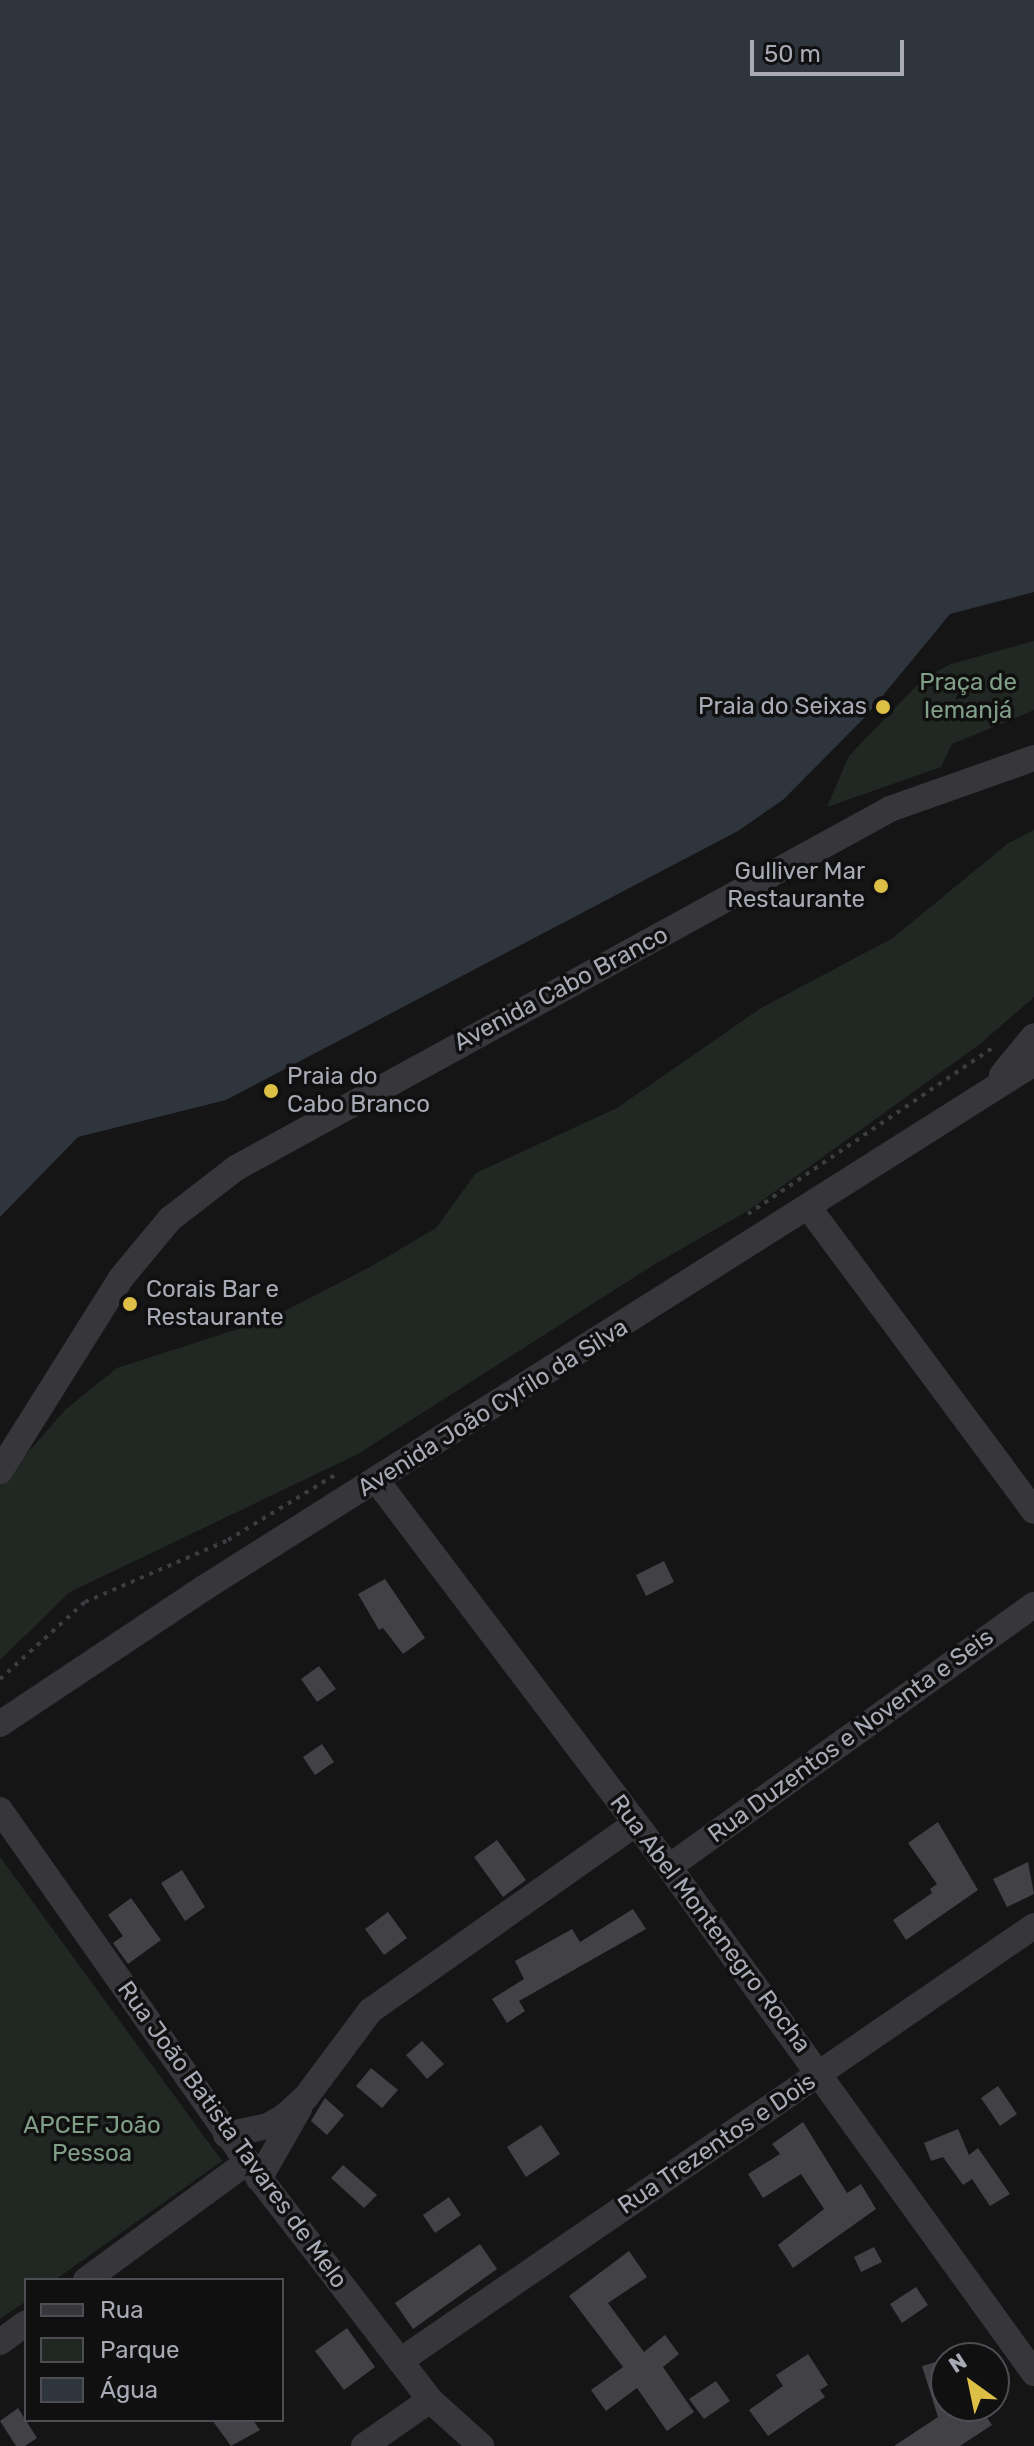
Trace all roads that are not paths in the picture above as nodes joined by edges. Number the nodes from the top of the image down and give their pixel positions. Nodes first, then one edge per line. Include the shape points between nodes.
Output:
1 (1034, 758) edge
2 (1034, 1036) edge
3 (1034, 1063) edge
4 (987, 1093) junction
5 (809, 1208) junction
6 (0, 1471) edge
7 (377, 1481) junction
8 (1034, 1511) edge
9 (1034, 1605) edge
10 (0, 1724) edge
11 (0, 1810) edge
12 (635, 1824) junction
13 (669, 1867) junction
14 (1034, 1926) edge
15 (821, 2073) junction
16 (306, 2097) junction
17 (226, 2135) junction
18 (253, 2171) junction
19 (89, 2278) edge
20 (24, 2324) edge
21 (0, 2342) edge
22 (400, 2361) junction
23 (1034, 2373) edge
24 (430, 2400) junction
25 (364, 2446) edge
26 (481, 2446) edge

1 - 6 street, Avenida Cabo Branco via 890,809 358,1097 213,1184 170,1219 121,1278
2 - 4 street, Avenida João Cyrilo da Silva
3 - 4 street, Avenida João Cyrilo da Silva
4 - 5 street, Avenida João Cyrilo da Silva
5 - 7 street, Avenida João Cyrilo da Silva
5 - 8 street
7 - 10 street, Avenida João Cyrilo da Silva
7 - 12 street, Rua Abel Montenegro Rocha
9 - 13 street, Rua Duzentos e Noventa e Seis
11 - 17 street, Rua João Batista Tavares de Melo
12 - 13 street, Rua Abel Montenegro Rocha
12 - 16 street via 370,2011
13 - 15 street, Rua Abel Montenegro Rocha
14 - 15 street, Rua Trezentos e Dois
15 - 22 street, Rua Trezentos e Dois
15 - 23 street, Rua Abel Montenegro Rocha
16 - 17 street via 268,2126
16 - 18 street
17 - 18 street, Rua João Batista Tavares de Melo
18 - 19 street
18 - 22 street, Rua João Batista Tavares de Melo
20 - 21 street
22 - 24 street, Rua João Batista Tavares de Melo
24 - 25 street
24 - 26 street, Rua João Batista Tavares de Melo

